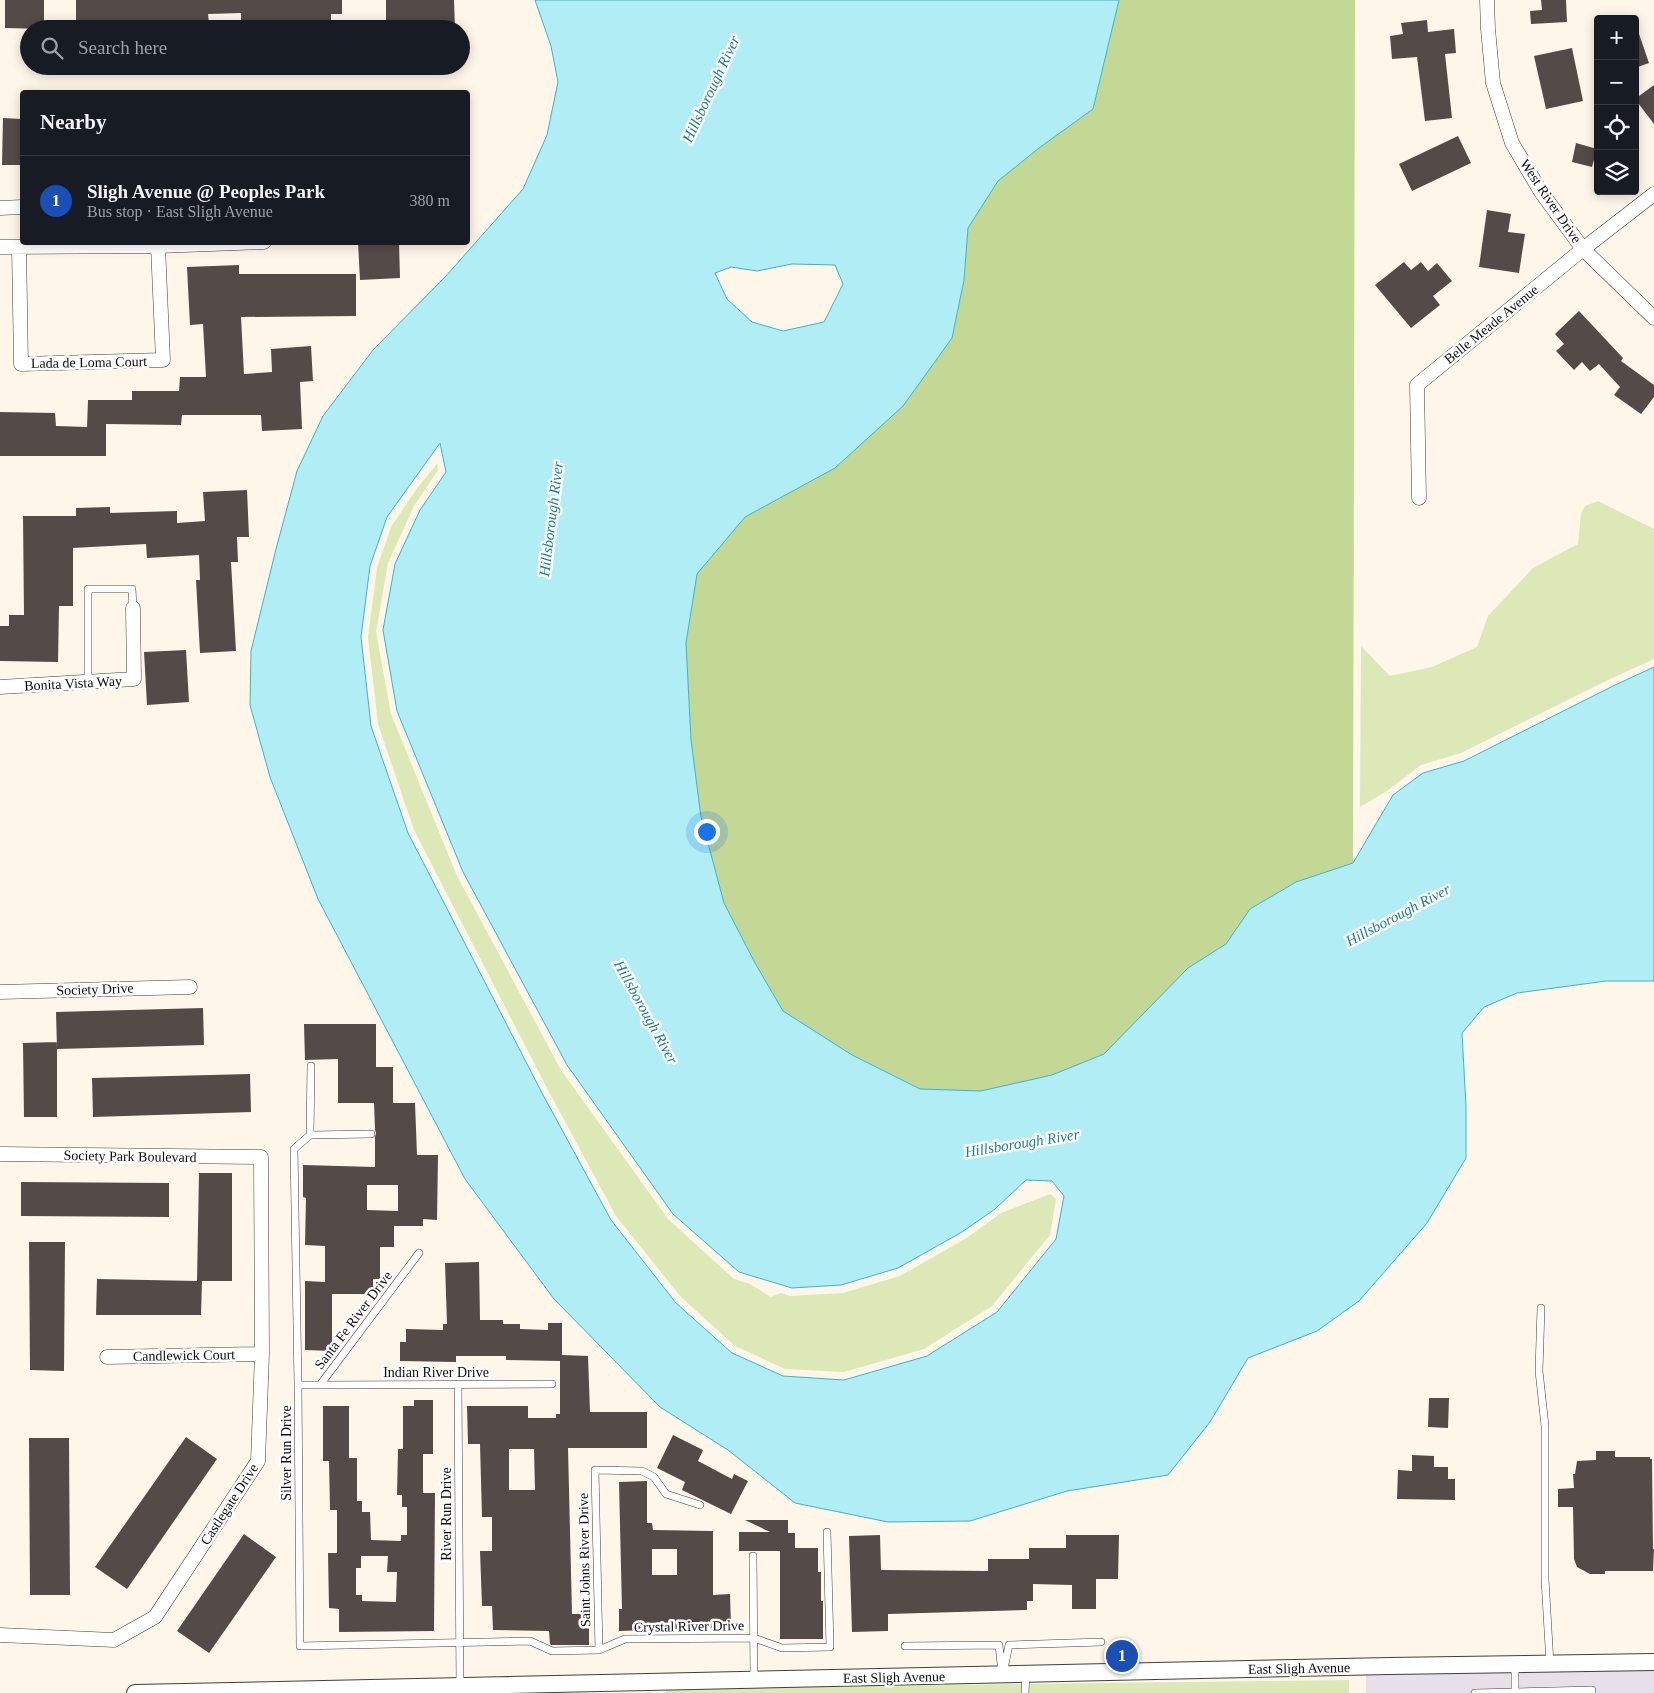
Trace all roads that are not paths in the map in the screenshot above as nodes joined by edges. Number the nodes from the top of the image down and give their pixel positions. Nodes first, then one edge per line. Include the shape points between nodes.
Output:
1 (1487, 0) edge
2 (1654, 194) edge
3 (20, 207) edge
4 (0, 208) edge
5 (184, 245) edge
6 (158, 246) junction
7 (0, 247) edge
8 (19, 247) junction
9 (1583, 249) junction
10 (1654, 318) edge
11 (1419, 498) dead end
12 (133, 608) joint
13 (88, 682) junction
14 (0, 687) edge
15 (190, 987) dead end
16 (0, 992) edge
17 (311, 1066) dead end
18 (371, 1134) dead end
19 (310, 1135) junction
20 (0, 1154) edge
21 (261, 1157) joint
22 (419, 1253) dead end
23 (1542, 1308) dead end
24 (262, 1354) junction
25 (107, 1357) dead end
26 (458, 1384) junction
27 (552, 1384) dead end
28 (298, 1385) junction
29 (320, 1385) junction
30 (700, 1505) dead end
31 (827, 1532) dead end
32 (753, 1556) dead end
33 (0, 1635) edge
34 (754, 1638) junction
35 (1101, 1642) dead end
36 (460, 1643) junction
37 (906, 1646) dead end
38 (599, 1650) junction
39 (1654, 1662) edge
40 (1550, 1664) junction
41 (1515, 1665) junction
42 (1026, 1674) junction
43 (1003, 1675) junction
44 (754, 1680) junction
45 (460, 1686) junction
46 (347, 1691) edge
47 (1515, 1691) junction
48 (194, 1692) edge
49 (134, 1693) edge
50 (1025, 1693) edge
51 (1475, 1693) edge
52 (1592, 1693) edge

1 - 9 street, West River Drive via 1493,83 1512,143 1541,192
2 - 9 street, Belle Meade Avenue
3 - 4 street
5 - 6 street
6 - 8 street
6 - 8 street, Lada de Loma Court via 163,360 21,364
7 - 8 street
9 - 10 street, West River Drive
9 - 11 street, Belle Meade Avenue via 1417,385
12 - 13 street, Bonita Vista Way via 134,679
12 - 13 lane via 132,589 88,589
13 - 14 street, Bonita Vista Way
15 - 16 street, Society Drive
17 - 19 lane
18 - 19 lane
19 - 28 lane, Silver Run Drive via 294,1150
20 - 21 street, Society Park Boulevard
21 - 24 street, Castlegate Drive
22 - 29 lane, Santa Fe River Drive
23 - 40 lane via 1539,1370 1545,1426
24 - 25 street, Candlewick Court
24 - 33 street, Castlegate Drive via 258,1461 155,1617 114,1640
26 - 27 lane, Indian River Drive
26 - 29 lane, Indian River Drive
26 - 36 lane, River Run Drive
28 - 29 lane, Santa Fe River Drive
28 - 36 lane, Silver Run Drive via 300,1646
30 - 38 lane, Saint Johns River Drive via 666,1494 654,1477 642,1471 595,1470
31 - 34 lane, Crystal River Drive via 830,1647 782,1648
32 - 34 lane
34 - 38 lane, Crystal River Drive via 625,1639
34 - 44 lane
35 - 43 lane via 1009,1645
36 - 38 lane, Crystal River Drive via 530,1641 552,1651
36 - 45 lane
37 - 43 lane via 999,1645
39 - 40 street, East Sligh Avenue
40 - 41 street, East Sligh Avenue
41 - 42 street, East Sligh Avenue
41 - 47 lane
42 - 43 street, East Sligh Avenue
42 - 50 lane
43 - 44 street, East Sligh Avenue
44 - 45 street, East Sligh Avenue via 690,1684
45 - 46 street, East Sligh Avenue
46 - 48 street, East Sligh Avenue
47 - 51 lane
47 - 52 lane via 1592,1690
48 - 49 street, East Sligh Avenue

